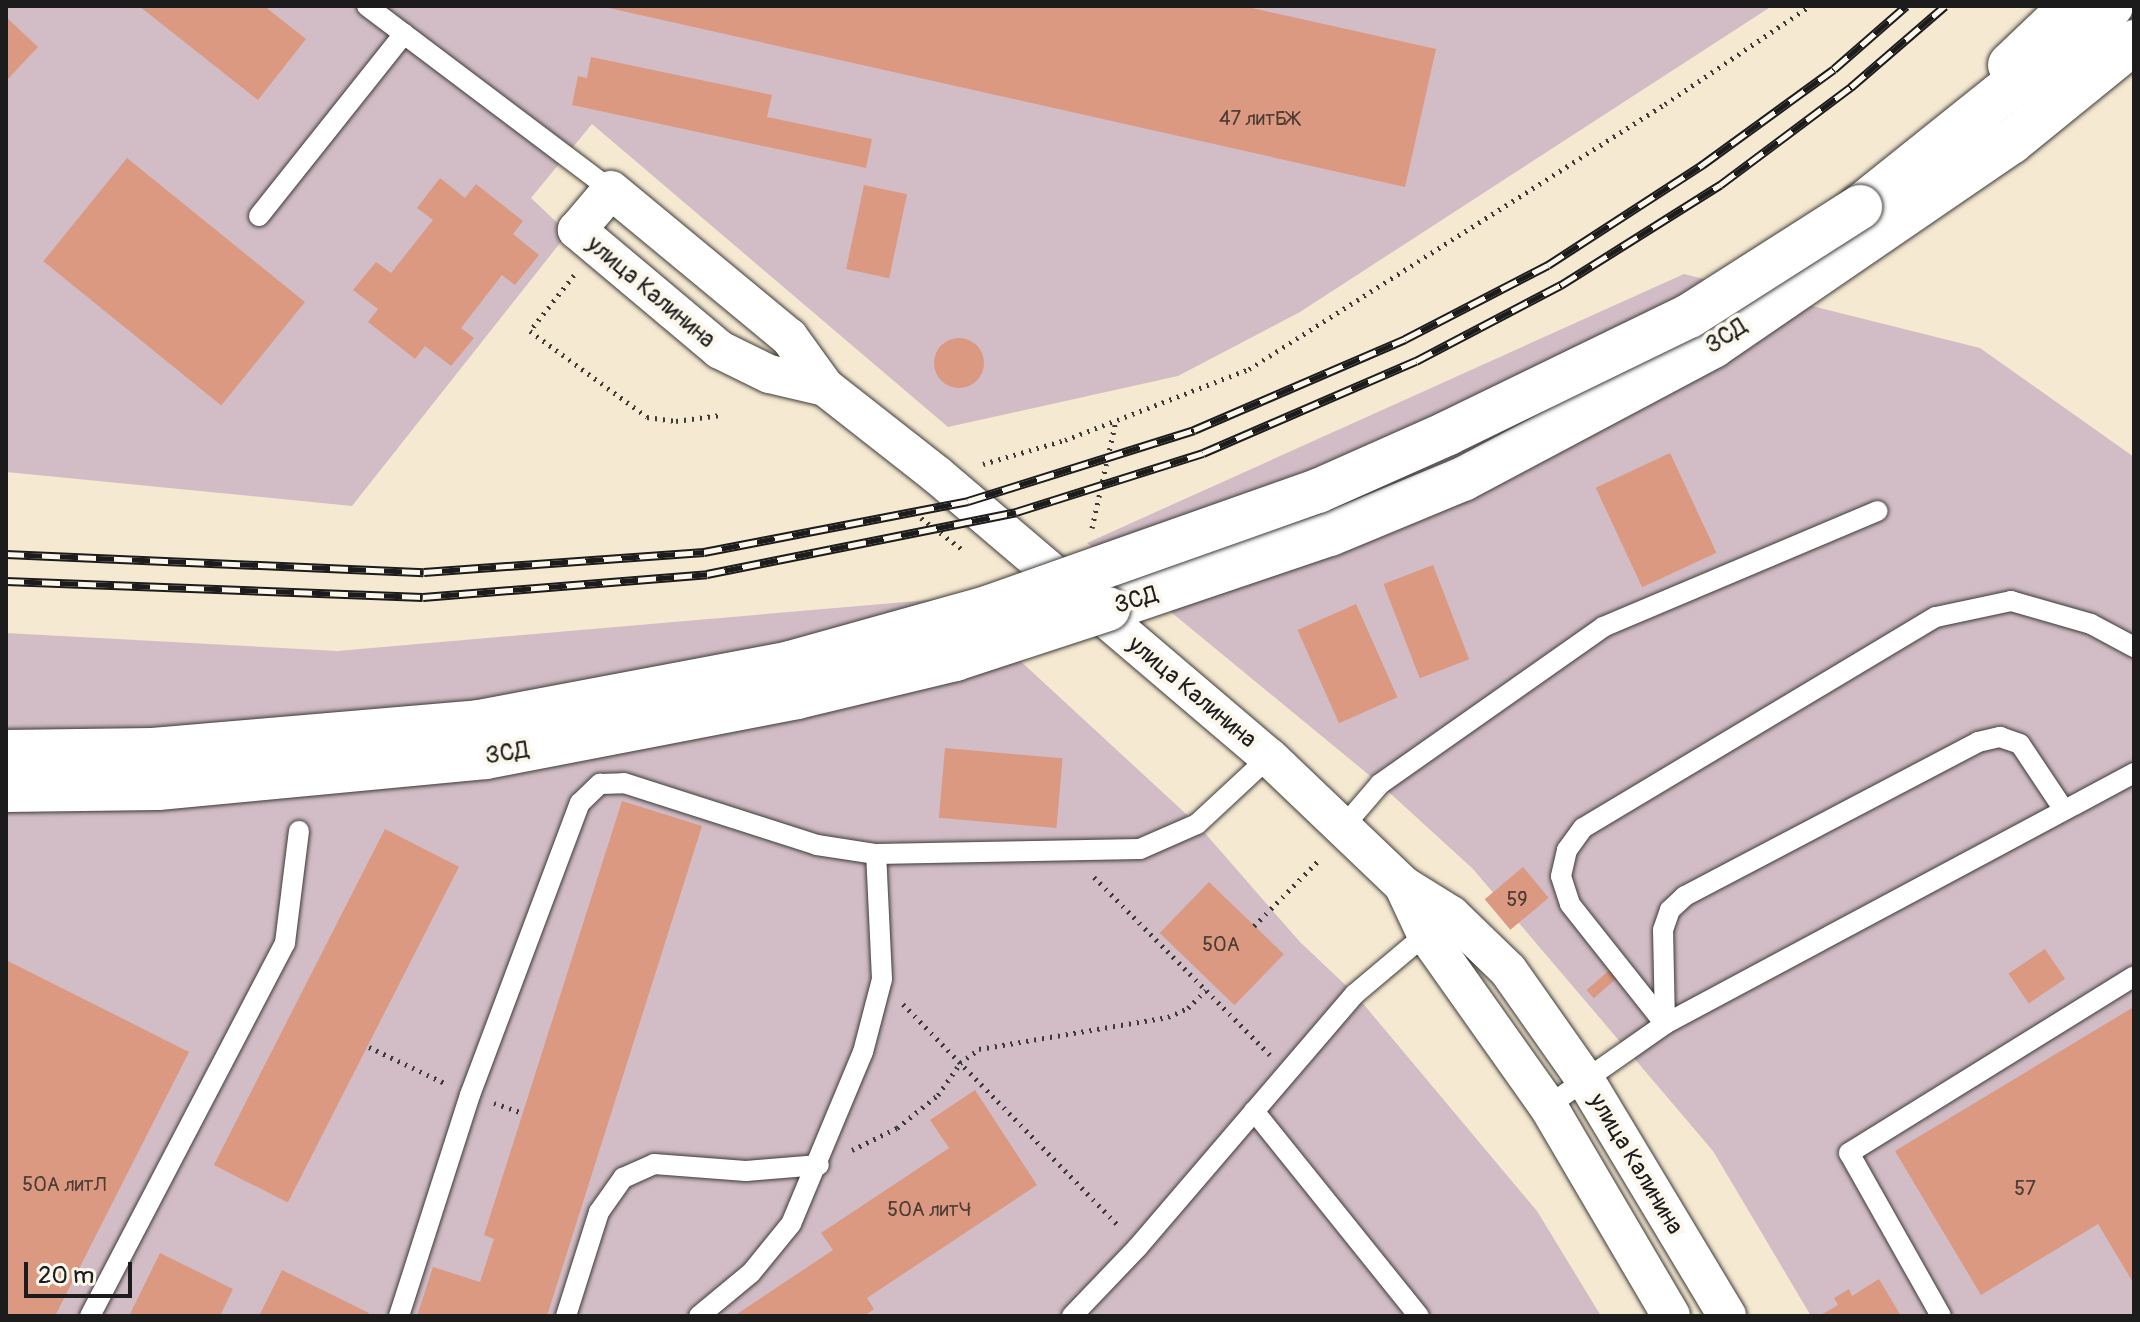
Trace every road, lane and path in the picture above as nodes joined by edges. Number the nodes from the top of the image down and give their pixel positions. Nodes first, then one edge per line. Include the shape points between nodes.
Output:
1 (367, 6) edge
2 (1810, 6) edge
3 (2072, 6) edge
4 (2111, 6) edge
5 (404, 34) junction
6 (2134, 42) edge
7 (2134, 61) edge
8 (2011, 142) junction
9 (611, 190) junction
10 (1860, 207) junction
11 (259, 216) dead end
12 (596, 247) junction
13 (825, 387) junction
14 (721, 415) dead end
15 (1116, 420) junction
16 (936, 474) junction
17 (1877, 511) dead end
18 (943, 538) dead end
19 (1088, 539) dead end
20 (963, 550) dead end
21 (2134, 647) edge
22 (6, 752) edge
23 (1269, 757) junction
24 (2134, 773) edge
25 (6, 790) edge
26 (2064, 810) junction
27 (1344, 826) junction
28 (299, 831) dead end
29 (1068, 850) junction
30 (876, 854) junction
31 (1321, 858) dead end
32 (1403, 885) junction
33 (1254, 926) dead end
34 (1426, 934) junction
35 (2134, 976) edge
36 (882, 979) junction
37 (1206, 990) junction
38 (1665, 1024) junction
39 (960, 1063) junction
40 (1287, 1072) junction
41 (1586, 1081) junction
42 (1548, 1106) junction
43 (1254, 1111) junction
44 (819, 1165) junction
45 (1138, 1247) junction
46 (90, 1316) edge
47 (399, 1316) edge
48 (566, 1316) edge
49 (699, 1316) edge
50 (1072, 1316) edge
51 (1419, 1316) edge
52 (1671, 1316) edge
53 (1727, 1316) edge
54 (1941, 1316) edge

1 - 5 lane
2 - 15 path via 1249,369
3 - 10 main road
4 - 10 main road, ЗСД
5 - 9 lane
5 - 11 lane
6 - 8 main road, ЗСД
7 - 8 main road
8 - 25 main road, ЗСД, bridge via 1713,346 1463,479 1194,582 955,659 616,734 486,757 189,785
9 - 12 street, улица Калинина via 577,230
9 - 13 street, улица Калинина via 789,337
10 - 22 main road, ЗСД, bridge via 1689,316 1448,433 1318,491 990,607 790,663 479,722 153,750
12 - 13 street, улица Калинина via 720,350 769,374
12 - 14 path via 530,331 647,417 676,421
13 - 16 street, улица Калинина
15 - 16 path via 991,463
15 - 19 path
16 - 23 street, улица Калинина
17 - 27 lane via 1603,627 1380,784
18 - 20 path
21 - 38 lane via 2091,624 2011,601 1936,617 1583,828 1567,850 1561,876 1570,904
23 - 27 street, улица Калинина
23 - 29 lane via 1197,824 1140,849
24 - 26 lane
26 - 38 lane
26 - 38 lane via 2020,744 2000,737 1978,742 1685,896 1670,910 1663,930
27 - 32 street, улица Калинина
28 - 46 lane via 285,943
29 - 30 lane
29 - 37 path
30 - 36 lane
30 - 47 lane via 817,845 624,783 600,784 580,803 470,1095
31 - 33 path
32 - 34 street, улица Калинина
32 - 41 street, улица Калинина via 1451,915 1508,970
34 - 40 lane via 1355,994
34 - 42 street, улица Калинина
35 - 54 lane via 1849,1153
36 - 39 path
36 - 44 lane via 863,1052
37 - 39 path via 1168,1017 979,1049
37 - 40 path
38 - 41 lane
39 - 44 path via 938,1095 897,1128
39 - 45 path
40 - 43 lane
41 - 42 lane
41 - 53 street, улица Калинина
42 - 52 street, улица Калинина
43 - 45 lane
43 - 51 lane
44 - 48 lane via 746,1171 654,1164 623,1178 599,1212
44 - 49 lane via 791,1224 751,1273
45 - 50 lane

